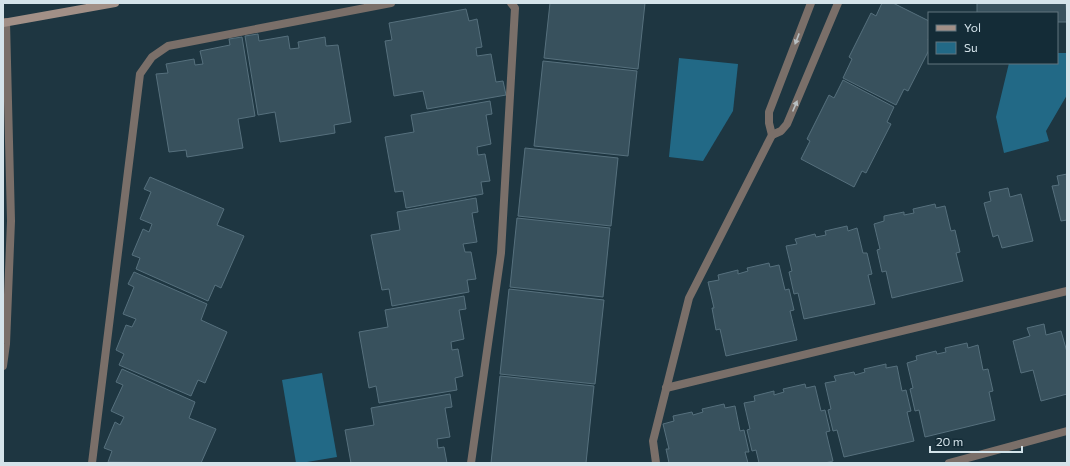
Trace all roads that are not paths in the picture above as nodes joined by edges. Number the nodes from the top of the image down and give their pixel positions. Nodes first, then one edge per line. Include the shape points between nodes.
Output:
1 (115, 3) edge
2 (392, 3) edge
3 (511, 3) edge
4 (811, 3) edge
5 (838, 3) edge
6 (4, 23) edge
7 (772, 136) junction
8 (7, 222) edge
9 (1067, 291) edge
10 (5, 345) edge
11 (3, 366) edge
12 (666, 388) junction
13 (1067, 431) edge
14 (92, 463) edge
15 (471, 463) edge
16 (656, 463) edge
17 (949, 463) edge

1 - 6 main road
2 - 14 street via 168,46 152,57 140,74
3 - 15 street via 515,8 501,253
4 -> 7 street via 769,112
7 -> 5 street via 787,124
6 - 8 street
7 - 12 street via 689,298
8 - 10 street
9 - 12 street
10 - 11 street
12 - 16 street via 653,442
13 - 17 street

